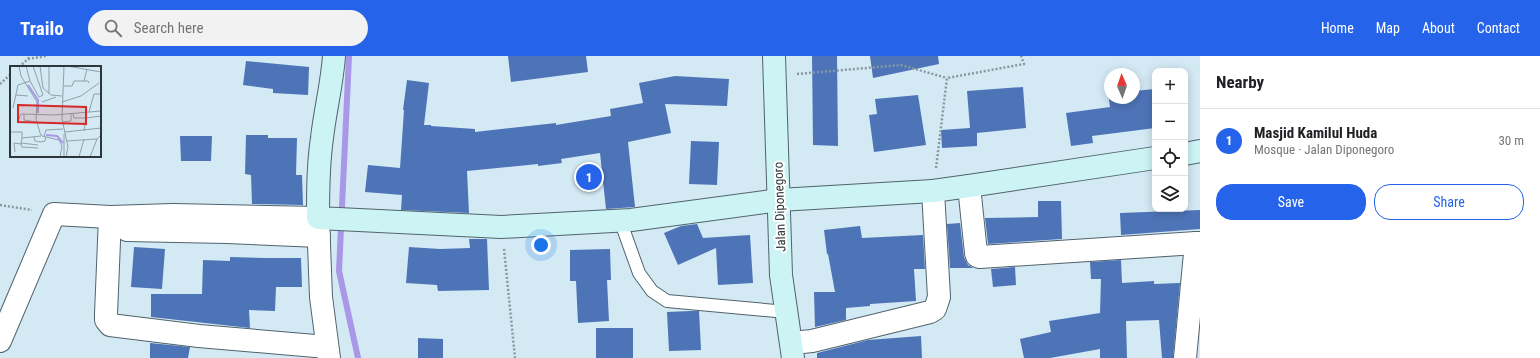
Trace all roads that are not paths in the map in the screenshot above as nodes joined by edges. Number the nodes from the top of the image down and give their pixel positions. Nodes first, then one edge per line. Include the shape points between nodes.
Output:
1 (334, 56) edge
2 (774, 66) edge
3 (1200, 151) edge
4 (1188, 153) edge
5 (1152, 158) edge
6 (969, 186) junction
7 (933, 190) junction
8 (779, 200) junction
9 (620, 220) junction
10 (110, 223) junction
11 (322, 224) junction
12 (1198, 243) edge
13 (787, 312) junction
14 (0, 341) edge
15 (792, 350) edge
16 (328, 353) edge
17 (1185, 358) edge

1 - 11 street via 318,168
2 - 8 street, Jalan Diponegoro
3 - 4 street
5 - 6 street
6 - 7 street
6 - 12 street via 976,253 980,258
7 - 8 street
7 - 15 street via 939,297 935,309 812,341
8 - 9 street
8 - 13 street, Jalan Diponegoro via 781,275
9 - 11 street via 502,227 355,220
9 - 13 lane via 639,273 652,291 666,301
10 - 11 street via 173,215
10 - 14 street via 54,214
10 - 16 street via 106,320 110,325
11 - 16 street via 320,297
12 - 17 street
13 - 15 street, Jalan Diponegoro

